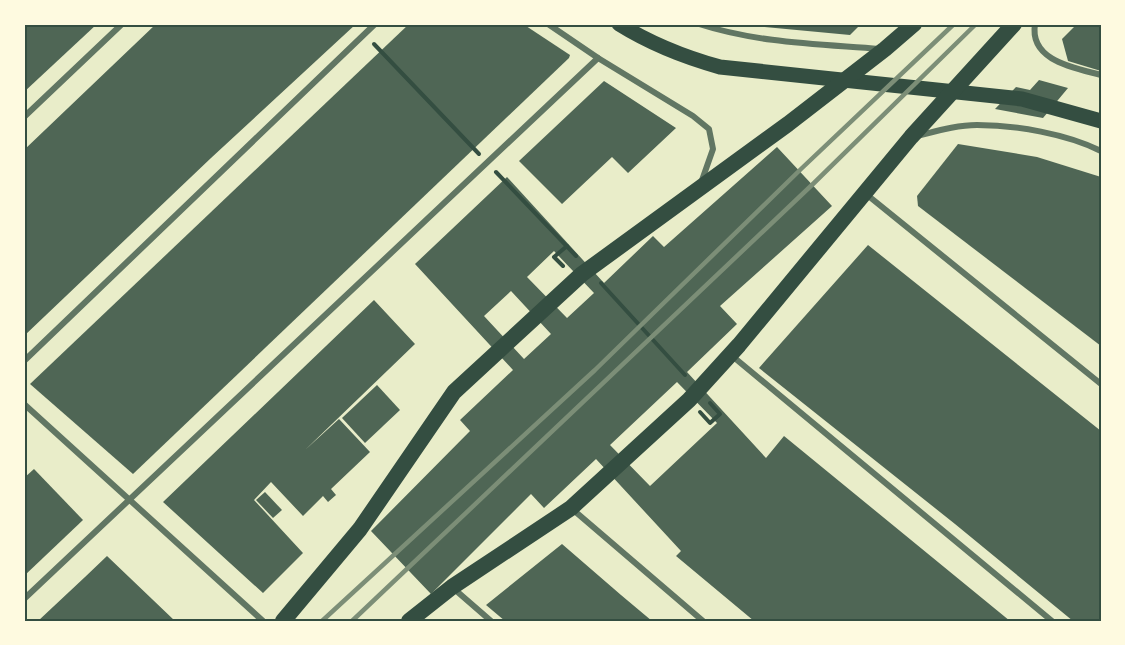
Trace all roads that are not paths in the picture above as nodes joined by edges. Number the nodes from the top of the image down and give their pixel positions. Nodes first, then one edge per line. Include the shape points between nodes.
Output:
1 (122, 24) edge
2 (375, 24) edge
3 (548, 24) edge
4 (619, 24) edge
5 (699, 24) edge
6 (914, 24) edge
7 (1014, 24) edge
8 (1035, 24) edge
9 (885, 50) junction
10 (598, 58) junction
11 (1101, 75) edge
12 (24, 117) edge
13 (1101, 121) edge
14 (911, 137) junction
15 (1101, 151) edge
16 (697, 191) junction
17 (864, 193) junction
18 (730, 355) junction
19 (24, 361) edge
20 (1101, 384) edge
21 (24, 404) edge
22 (130, 499) junction
23 (571, 508) junction
24 (452, 586) junction
25 (24, 599) edge
26 (263, 621) edge
27 (283, 621) edge
28 (409, 621) edge
29 (491, 621) edge
30 (704, 621) edge
31 (1052, 621) edge

1 - 12 street
2 - 19 street
3 - 10 street
4 - 13 main road via 680,56 720,67 1022,99
5 - 9 street via 767,41
6 - 9 highway
7 - 14 highway
8 - 11 street via 1037,40 1052,60
9 - 16 highway
10 - 16 street via 709,129 713,149
10 - 22 street
14 - 15 street via 976,125 1049,133
14 - 17 highway
16 - 27 highway via 582,274 454,392 360,529
17 - 18 highway
17 - 20 street
18 - 23 highway via 689,400
18 - 31 street
21 - 22 street
22 - 25 street
22 - 26 street
23 - 24 highway
23 - 30 street
24 - 28 highway
24 - 29 street

